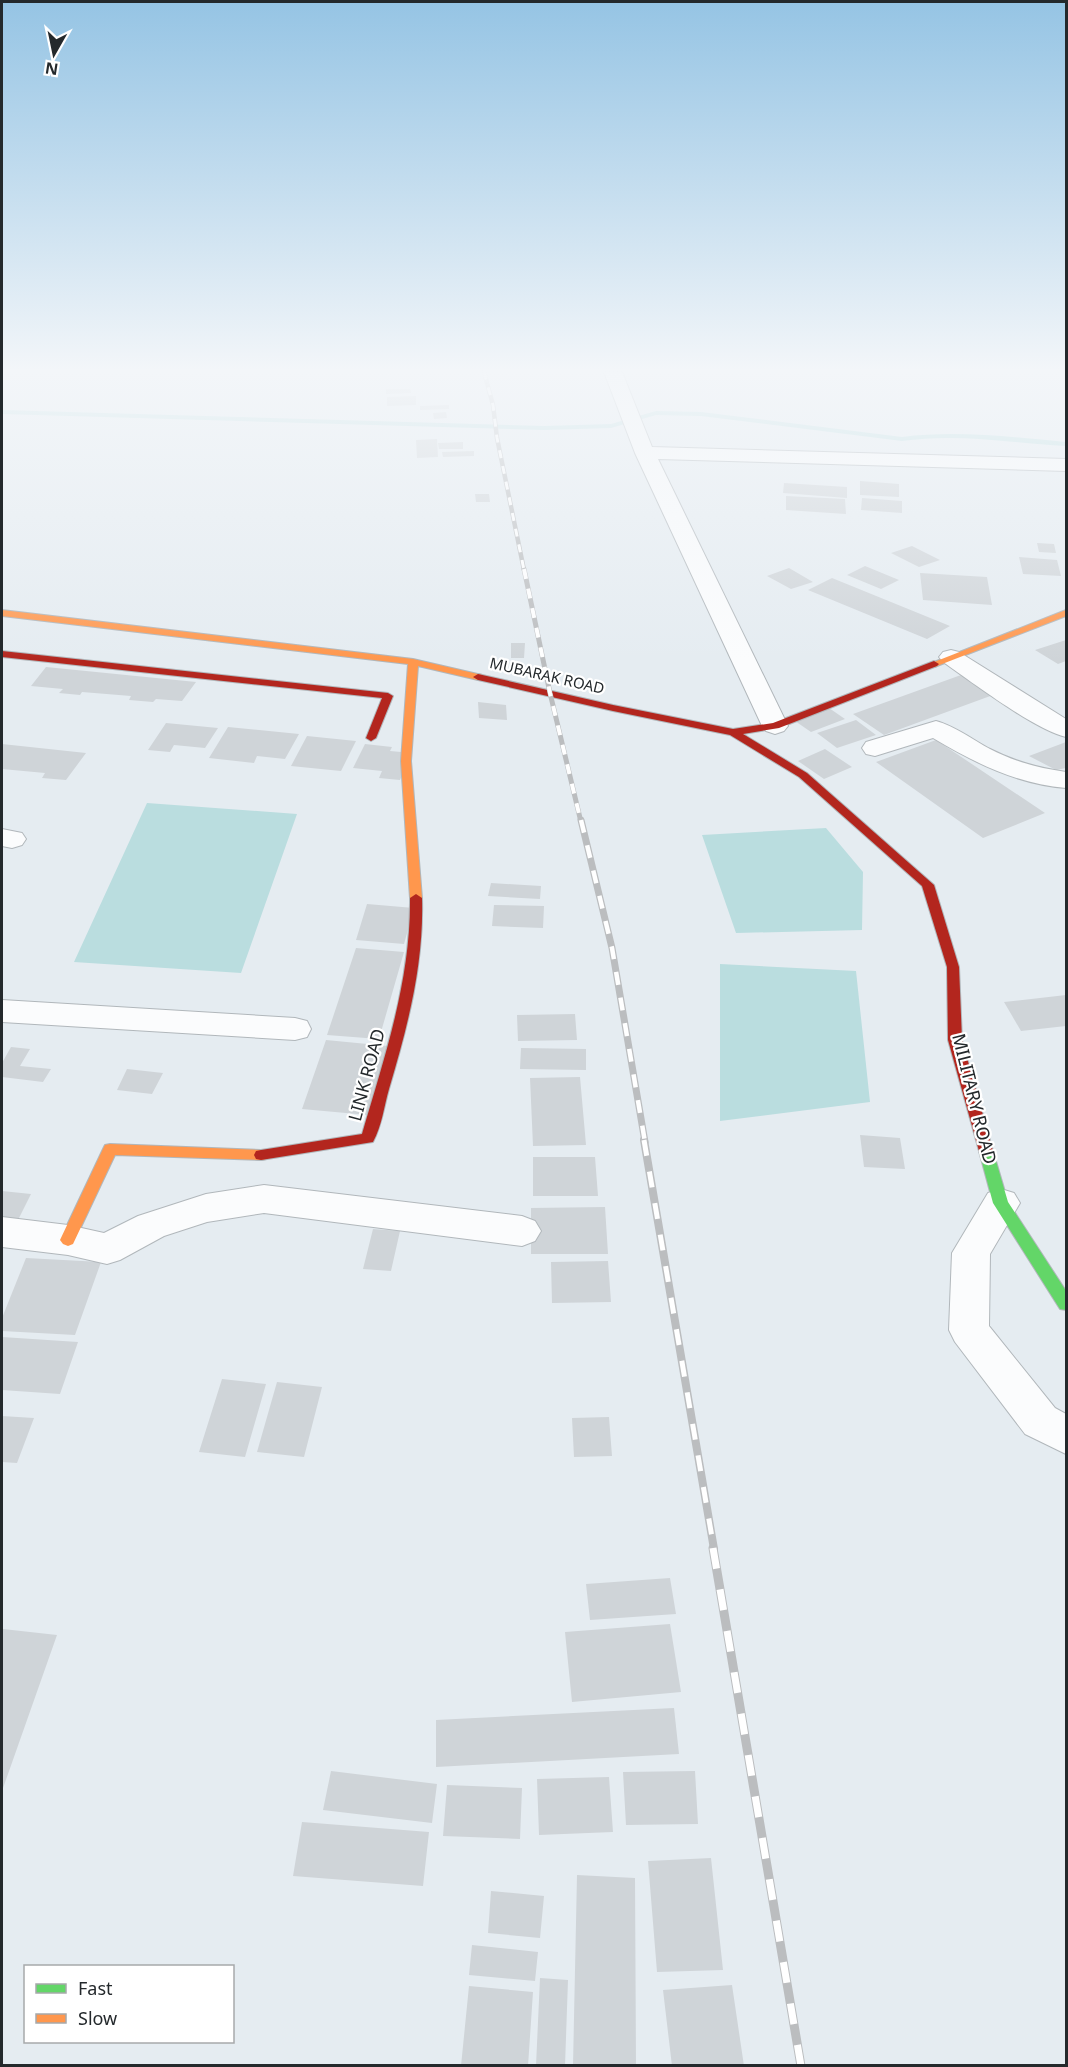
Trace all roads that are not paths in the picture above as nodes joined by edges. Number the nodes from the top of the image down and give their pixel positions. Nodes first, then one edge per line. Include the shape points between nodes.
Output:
1 (653, 468) edge
2 (2, 613) edge
3 (1066, 613) edge
4 (3, 656) edge
5 (951, 657) junction
6 (413, 662) junction
7 (775, 726) junction
8 (1066, 729) edge
9 (734, 732) junction
10 (371, 738) dead end
11 (875, 748) dead end
12 (1066, 780) edge
13 (2, 1011) edge
14 (295, 1029) dead end
15 (1001, 1203) junction
16 (522, 1231) dead end
17 (2, 1232) edge
18 (68, 1240) junction
19 (1066, 1304) edge
20 (1066, 1435) edge

1 - 7 street
2 - 6 street, MUBARAK ROAD
3 - 5 street, MUBARAK ROAD
4 - 10 street via 388,696
5 - 7 street, MUBARAK ROAD
5 - 8 street
6 - 9 street, MUBARAK ROAD
6 - 18 street, LINK ROAD via 406,761 417,916 411,983 368,1138 263,1155 110,1149
7 - 9 street, MUBARAK ROAD
9 - 15 street, MILITARY ROAD via 803,775 928,885 953,967 955,1040
11 - 12 street via 936,729 996,764
13 - 14 street
15 - 19 street, MILITARY ROAD
15 - 20 street via 971,1253 969,1330 1040,1421
16 - 18 street via 264,1199 206,1208 151,1226 107,1249
17 - 18 street

